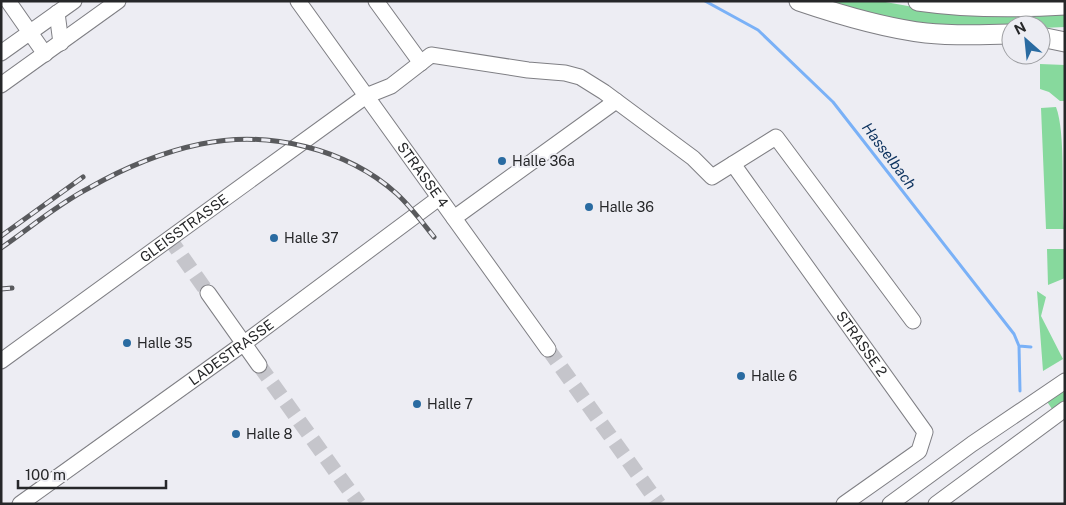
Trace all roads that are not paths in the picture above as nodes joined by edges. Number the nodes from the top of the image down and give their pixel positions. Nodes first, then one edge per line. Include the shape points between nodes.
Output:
1 (8, 1) edge
2 (74, 1) edge
3 (118, 1) edge
4 (298, 1) edge
5 (376, 1) edge
6 (799, 1) edge
7 (918, 1) edge
8 (1065, 5) edge
9 (57, 13) junction
10 (30, 33) junction
11 (1065, 33) edge
12 (1001, 34) edge
13 (1051, 34) edge
14 (1051, 38) edge
15 (1065, 42) edge
16 (61, 43) junction
17 (1, 53) edge
18 (45, 54) junction
19 (421, 63) junction
20 (1, 85) edge
21 (366, 96) junction
22 (616, 101) junction
23 (733, 164) junction
24 (439, 198) junction
25 (454, 218) junction
26 (208, 293) tunnel mouth
27 (913, 321) dead end
28 (243, 344) junction
29 (548, 349) tunnel mouth
30 (1, 361) edge
31 (259, 365) tunnel mouth
32 (1065, 380) edge
33 (1065, 409) edge
34 (979, 440) junction
35 (995, 461) junction
36 (924, 479) junction
37 (938, 502) edge
38 (20, 504) edge
39 (844, 504) edge
40 (890, 504) edge

1 - 10 street
2 - 9 street
3 - 16 street
4 - 21 street, STRASSE 4
5 - 19 street
6 - 12 main road via 840,15 926,33
7 - 8 main road via 1006,8
9 - 10 street
9 - 16 street
10 - 17 street
10 - 18 street
11 - 13 main road
14 - 15 main road
16 - 18 street
18 - 20 street
19 - 21 street, GLEISSTRASSE via 391,86
19 - 22 street via 431,55 565,73 580,77
21 - 24 street, STRASSE 4
21 - 30 street, GLEISSTRASSE
22 - 23 street via 693,158 712,177
22 - 25 street
23 - 27 street via 776,137
23 - 39 street, STRASSE 2 via 925,432 919,451
24 - 25 street, STRASSE 4
24 - 28 street, LADESTRASSE
25 - 29 street, STRASSE 4
26 - 28 street
28 - 31 street
28 - 38 street, LADESTRASSE
32 - 34 street
33 - 35 street
34 - 35 street
34 - 36 street
35 - 37 street
36 - 37 street
36 - 40 street

